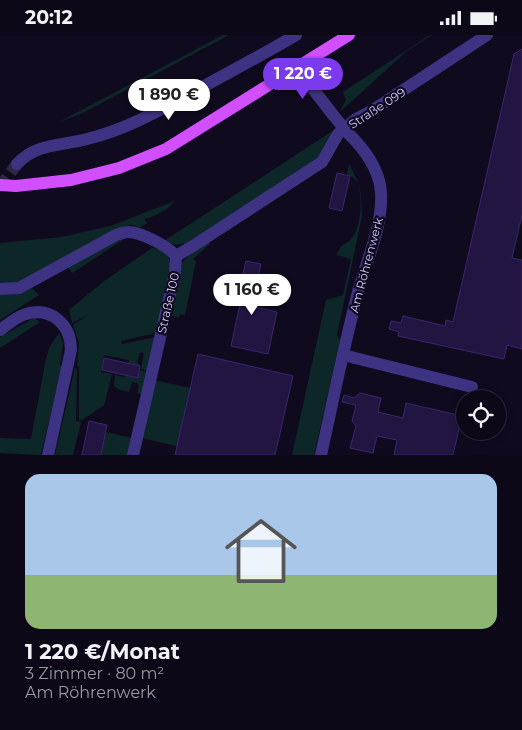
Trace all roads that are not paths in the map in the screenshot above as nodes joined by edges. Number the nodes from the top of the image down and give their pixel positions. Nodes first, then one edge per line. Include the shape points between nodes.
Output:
1 (296, 35) edge
2 (348, 35) edge
3 (487, 35) edge
4 (297, 68) junction
5 (16, 163) tunnel mouth
6 (0, 185) edge
7 (176, 256) junction
8 (0, 289) edge
9 (0, 330) edge
10 (343, 355) junction
11 (472, 387) dead end
12 (48, 455) edge
13 (133, 455) edge
14 (321, 455) edge

1 - 5 street via 116,131 33,150
2 - 4 main road
3 - 7 street, Straße 099 via 356,119 338,135 322,162
4 - 6 main road via 166,149 119,168 71,180
4 - 10 street, Am Röhrenwerk, bridge via 361,147 377,175 381,191 381,216
7 - 8 street, Straße 100 via 148,237 127,232 19,288
7 - 13 street, Straße 100 via 177,264
9 - 12 street via 22,315 35,312 47,313 67,329 70,350
10 - 11 street
10 - 14 street, Am Röhrenwerk

